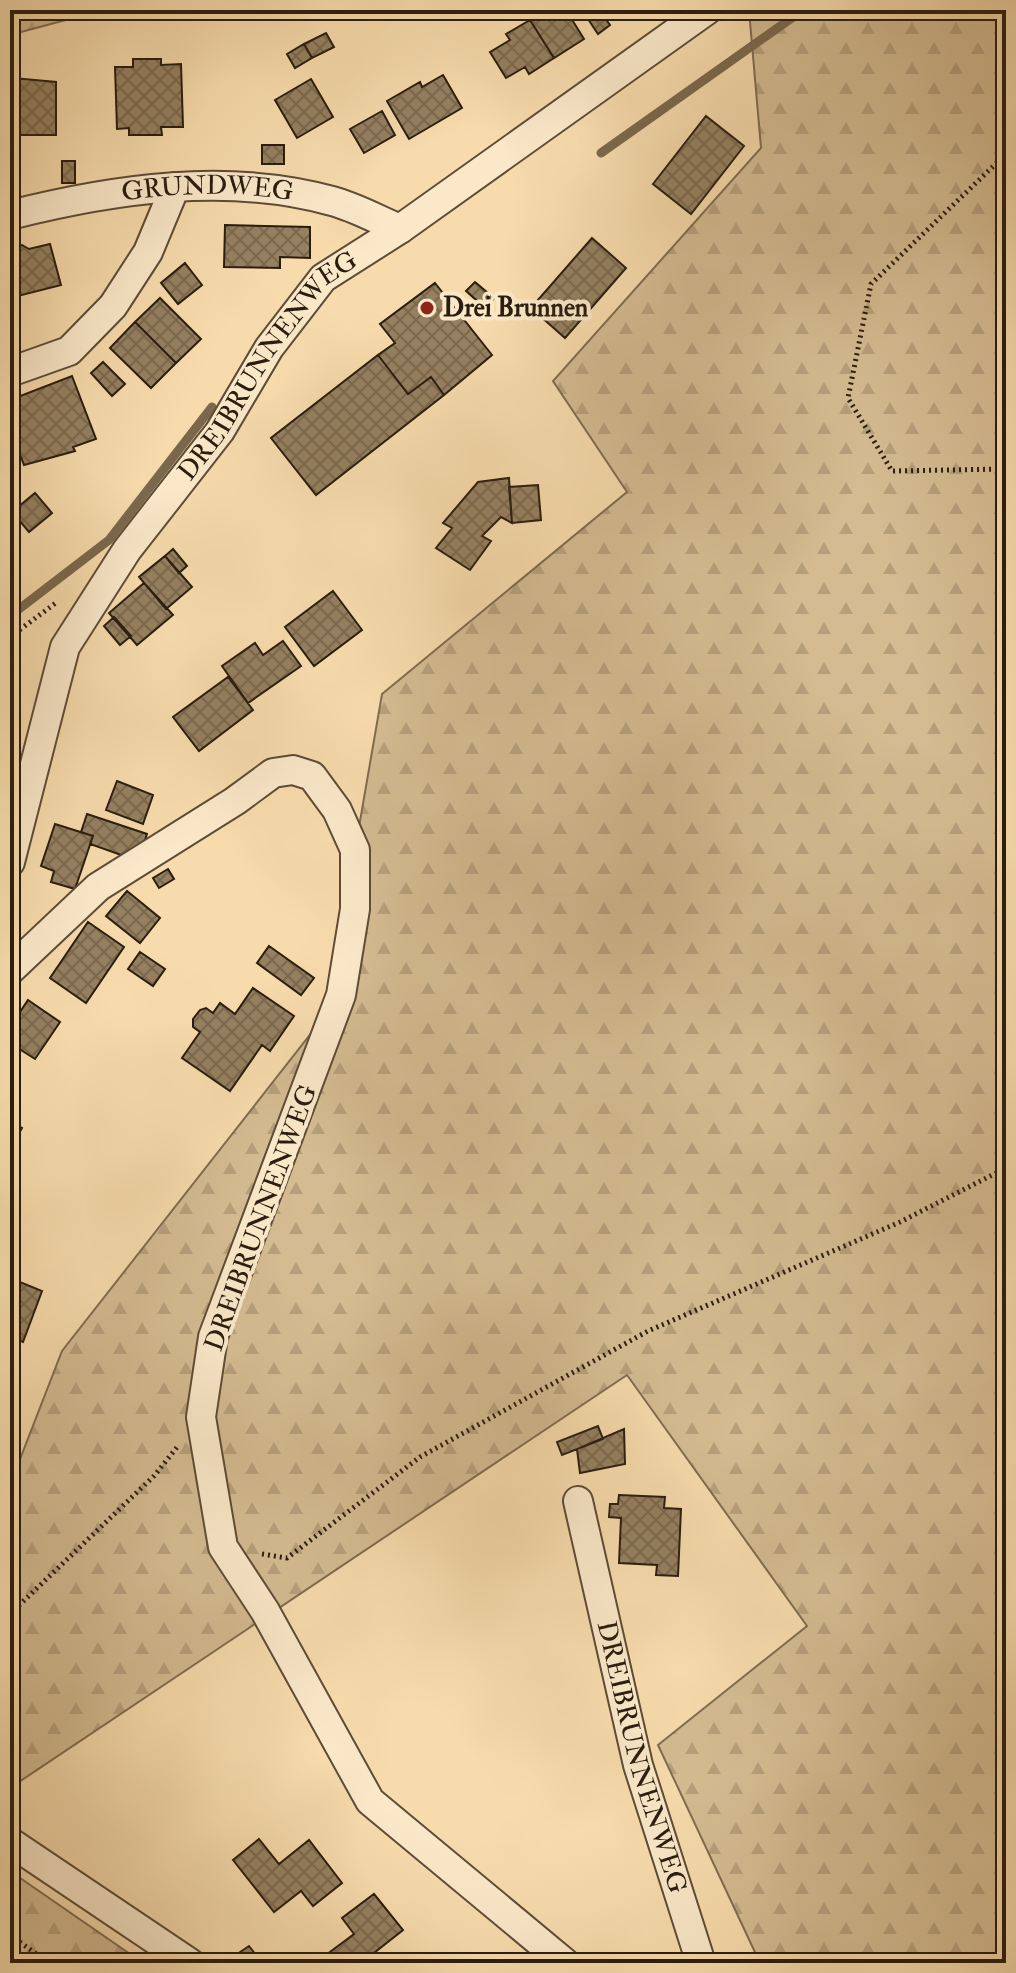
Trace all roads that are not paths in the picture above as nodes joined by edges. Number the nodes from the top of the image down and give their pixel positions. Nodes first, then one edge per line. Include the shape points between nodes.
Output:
1 (707, 10) edge
2 (175, 187) junction
3 (10, 215) edge
4 (400, 229) junction
5 (10, 372) edge
6 (10, 862) edge
7 (10, 970) edge
8 (578, 1501) dead end
9 (10, 1842) edge
10 (190, 1963) edge
11 (565, 1963) edge
12 (701, 1963) edge

1 - 4 street, DREIBRUNNENWEG
2 - 3 street, GRUNDWEG via 85,196
2 - 4 street, GRUNDWEG via 281,190 334,201
2 - 5 street via 148,252 113,306 69,351
4 - 6 street, DREIBRUNNENWEG via 323,278 269,348 220,431 93,597 65,647
7 - 11 street, DREIBRUNNENWEG via 98,887 273,773 293,770 312,776 337,810 355,850 355,909 341,995 213,1337 201,1417 223,1547 265,1611 370,1801
8 - 12 street, DREIBRUNNENWEG via 638,1765
9 - 10 street

